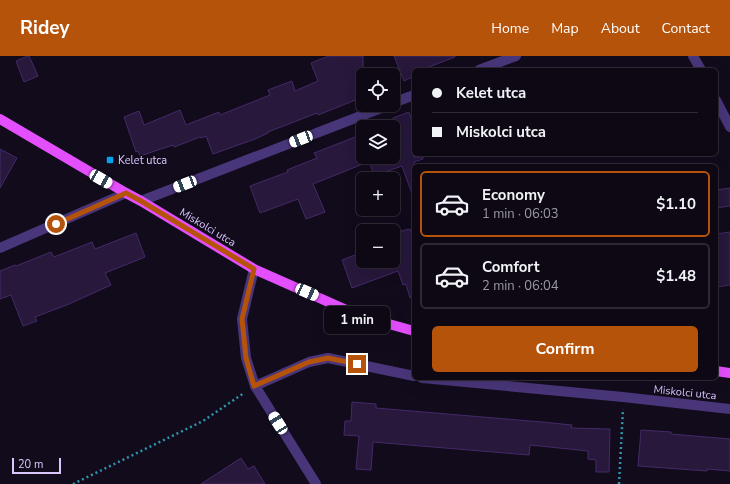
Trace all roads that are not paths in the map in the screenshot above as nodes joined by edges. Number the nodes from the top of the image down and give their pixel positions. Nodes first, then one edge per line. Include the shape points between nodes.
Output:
1 (516, 56) edge
2 (693, 56) edge
3 (484, 68) edge
4 (700, 68) edge
5 (412, 96) edge
6 (400, 100) edge
7 (718, 104) edge
8 (371, 112) edge
9 (0, 120) edge
10 (730, 127) edge
11 (126, 193) junction
12 (141, 201) junction
13 (0, 248) edge
14 (254, 269) junction
15 (412, 330) edge
16 (718, 371) edge
17 (730, 373) edge
18 (412, 376) edge
19 (443, 380) edge
20 (254, 386) junction
21 (730, 409) edge
22 (316, 484) edge

1 - 3 street
2 - 4 street
5 - 6 street
7 - 10 street
8 - 12 street
9 - 11 main road, Miskolci utca
11 - 12 main road, Miskolci utca
11 - 13 street
12 - 14 main road, Miskolci utca
14 - 15 main road, Miskolci utca via 360,316
14 - 20 street via 242,319 246,358
16 - 17 main road
18 - 20 street via 328,358 309,362
19 - 21 street, Miskolci utca
20 - 22 street

